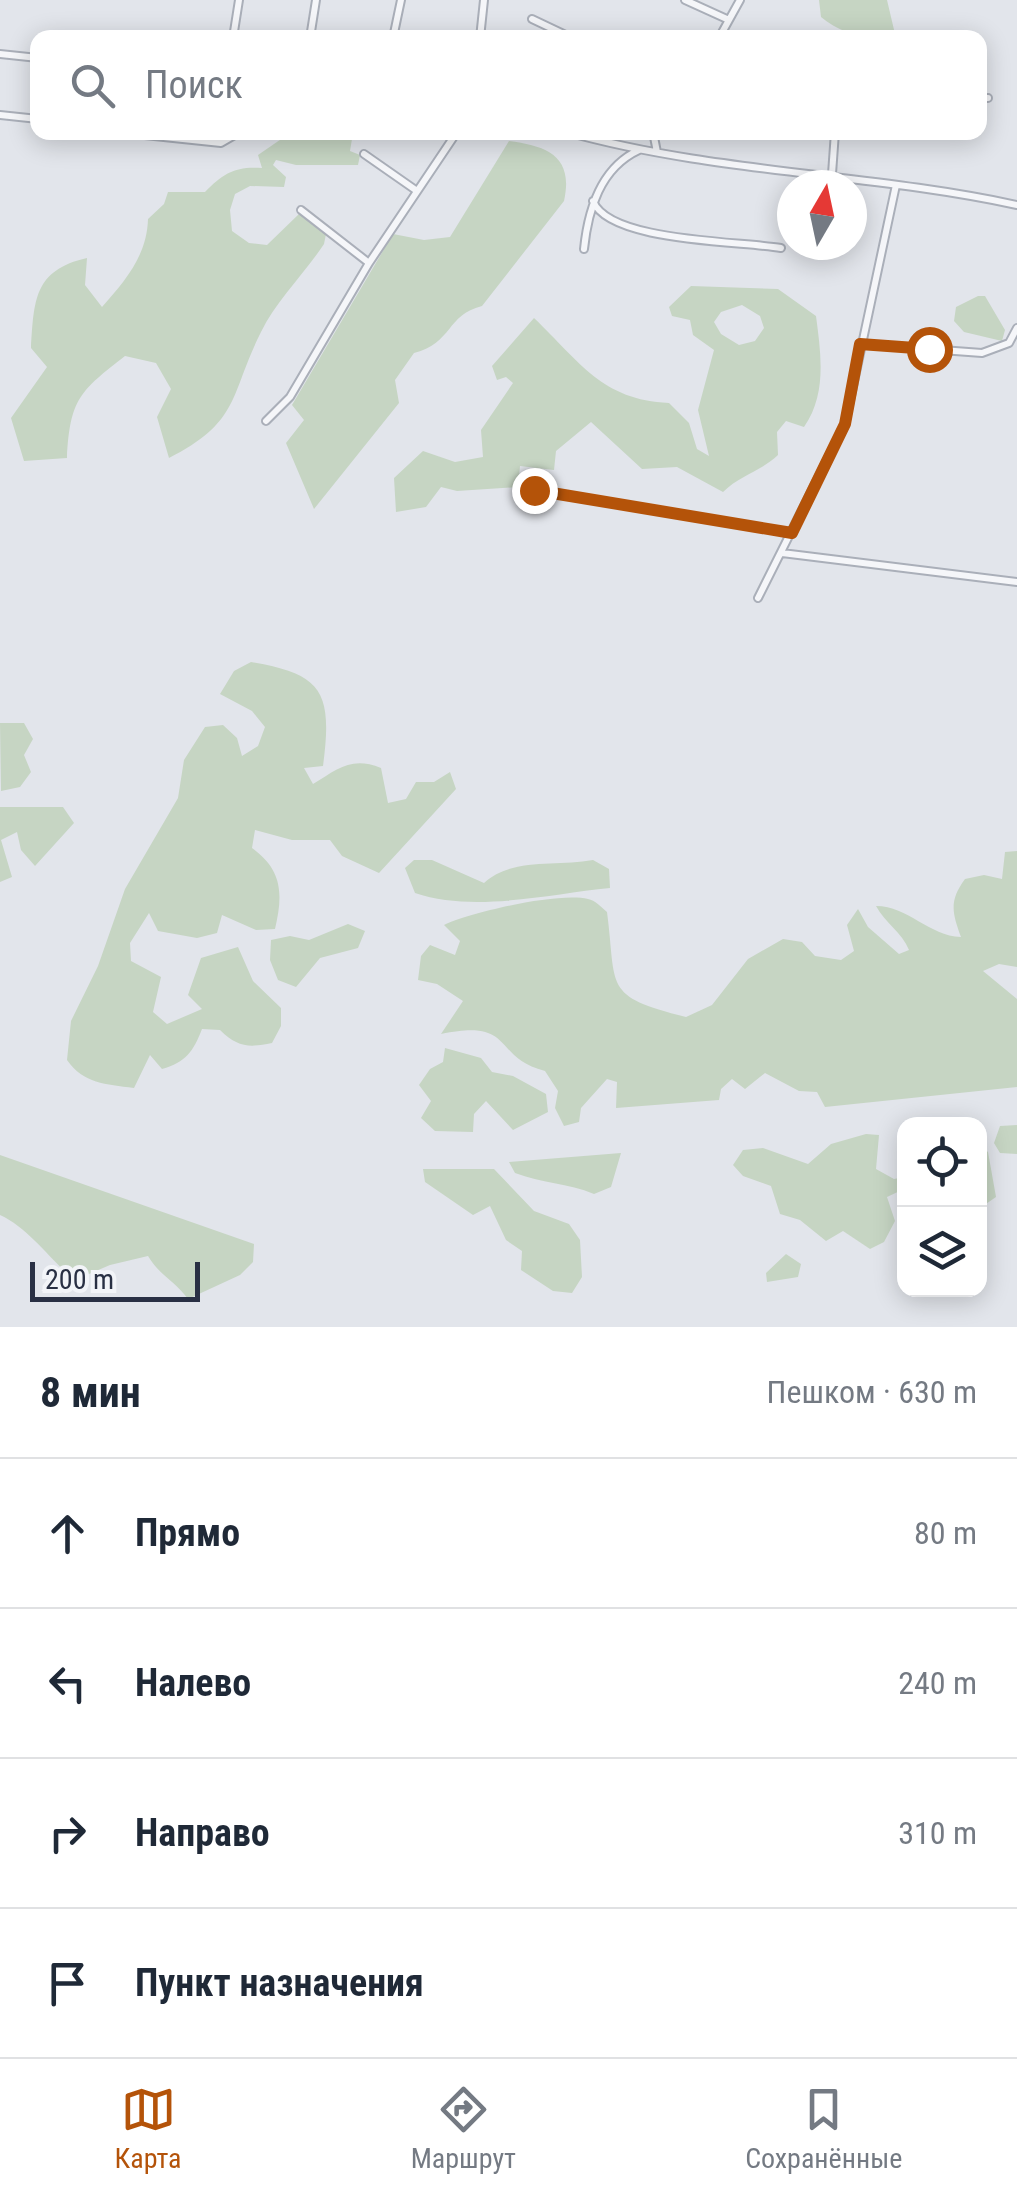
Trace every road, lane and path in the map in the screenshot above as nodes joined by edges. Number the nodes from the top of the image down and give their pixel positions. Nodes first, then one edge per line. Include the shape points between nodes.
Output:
1 (239, 0) edge
2 (316, 0) edge
3 (401, 0) edge
4 (484, 0) edge
5 (685, 0) edge
6 (740, 0) edge
7 (532, 19) dead end
8 (729, 20) junction
9 (233, 30) edge
10 (311, 30) edge
11 (395, 30) edge
12 (481, 30) edge
13 (555, 30) edge
14 (724, 30) edge
15 (0, 54) edge
16 (30, 57) edge
17 (0, 114) edge
18 (30, 118) edge
19 (201, 140) edge
20 (226, 140) edge
21 (452, 140) edge
22 (602, 140) edge
23 (652, 140) edge
24 (834, 140) edge
25 (649, 151) junction
26 (364, 154) dead end
27 (800, 170) edge
28 (832, 170) edge
29 (867, 180) edge
30 (896, 185) junction
31 (417, 192) junction
32 (593, 201) junction
33 (1017, 205) edge
34 (300, 210) dead end
35 (777, 248) edge
36 (584, 250) dead end
37 (369, 263) junction
38 (1017, 328) edge
39 (860, 344) junction
40 (266, 420) dead end
41 (521, 488) dead end
42 (792, 533) junction
43 (782, 554) junction
44 (1017, 582) edge
45 (758, 598) dead end

1 - 9 street
2 - 10 street
3 - 11 street
4 - 12 street
5 - 8 street
6 - 8 street
7 - 13 street
8 - 14 street
15 - 16 street
17 - 18 street
19 - 20 street
21 - 31 street
22 - 25 street
23 - 25 street
24 - 28 street
25 - 27 street
25 - 32 street via 621,162
26 - 31 street
29 - 30 street
30 - 33 street
30 - 39 street
31 - 37 street
32 - 35 street via 608,222
32 - 36 street
34 - 37 street
37 - 40 street via 290,396
38 - 39 street via 1010,343 982,353
39 - 42 street via 845,424
41 - 42 street
42 - 43 street
43 - 44 street
43 - 45 street

